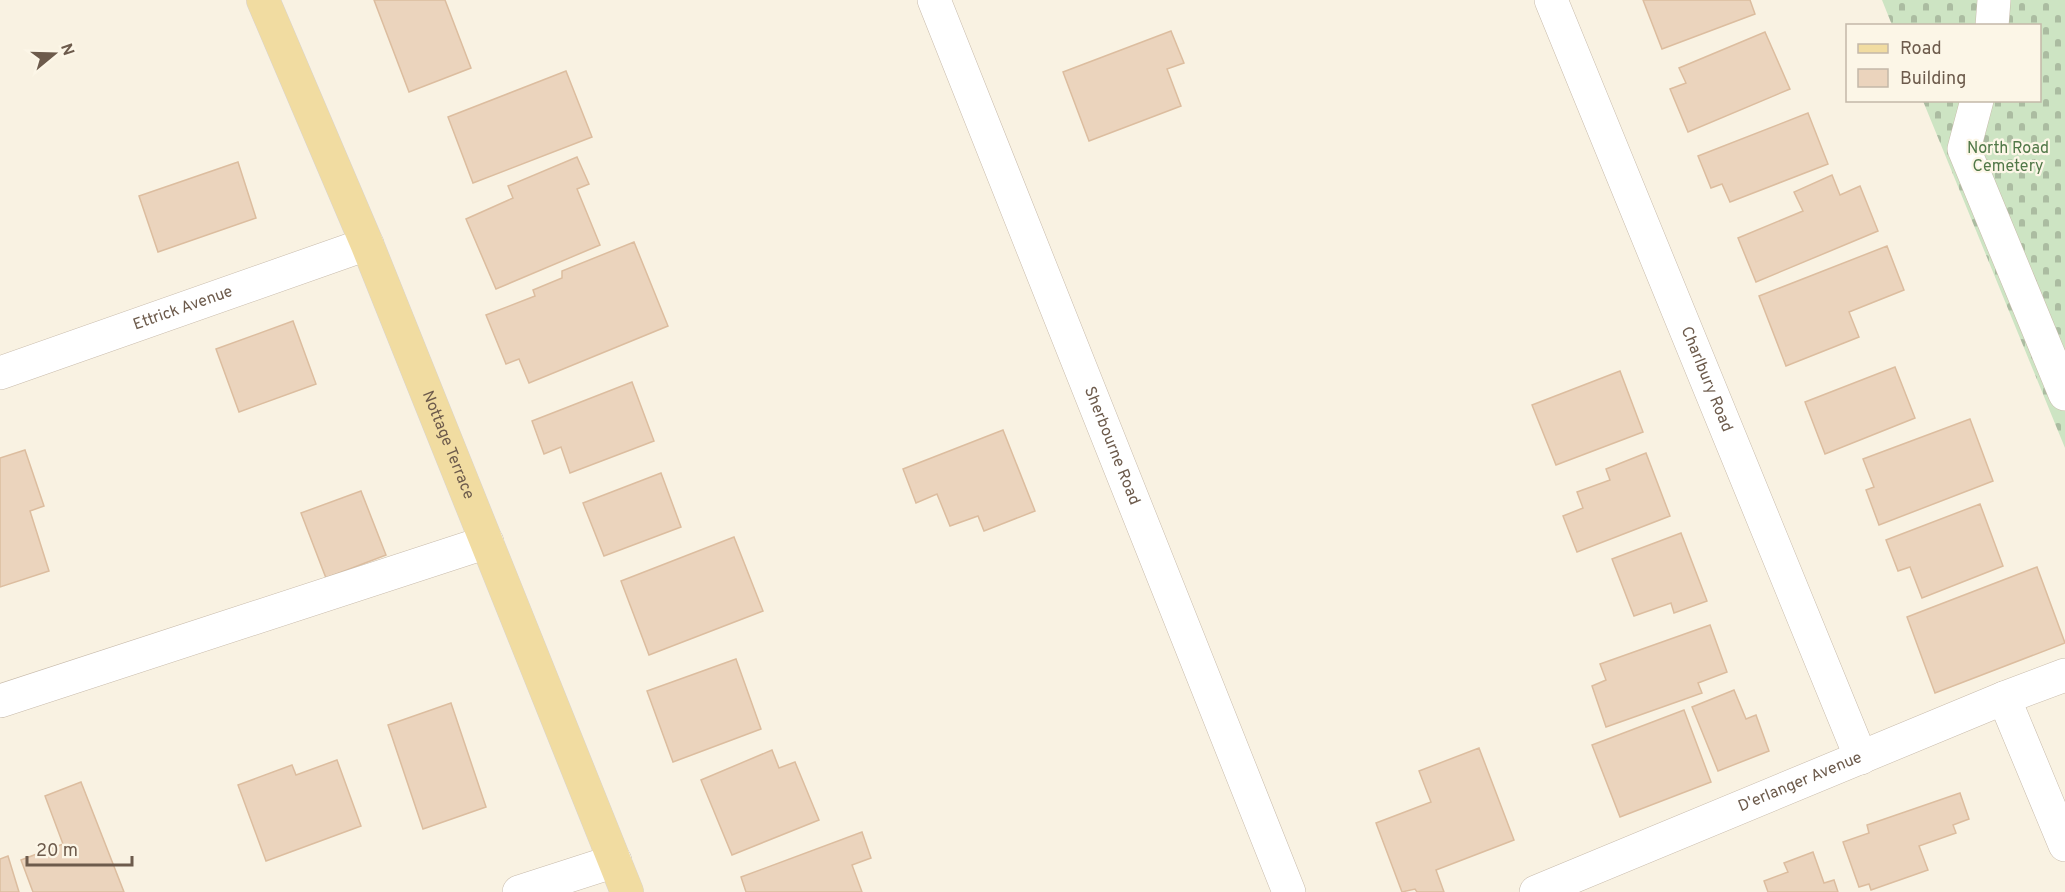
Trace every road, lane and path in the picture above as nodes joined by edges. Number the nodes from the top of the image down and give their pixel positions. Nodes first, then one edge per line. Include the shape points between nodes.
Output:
1 (263, 0) edge
2 (933, 0) edge
3 (1551, 0) edge
4 (1994, 0) edge
5 (1992, 24) edge
6 (1976, 102) edge
7 (367, 244) junction
8 (0, 373) edge
9 (2065, 394) edge
10 (487, 542) junction
11 (2065, 675) edge
12 (2004, 698) junction
13 (0, 701) edge
14 (1861, 758) junction
15 (2065, 845) edge
16 (615, 861) junction
17 (519, 892) edge
18 (627, 892) edge
19 (1289, 892) edge
20 (1536, 892) edge

1 - 7 main road, Nottage Terrace
2 - 19 street, Sherbourne Road
3 - 14 street, Charlbury Road
4 - 5 street
6 - 9 street via 1964,149
7 - 8 street, Ettrick Avenue
7 - 10 main road, Nottage Terrace
10 - 13 street
10 - 16 main road, Nottage Terrace
11 - 12 street, D'erlanger Avenue
12 - 14 street, D'erlanger Avenue
12 - 15 street
14 - 20 street, D'erlanger Avenue
16 - 17 street
16 - 18 main road, Nottage Terrace

